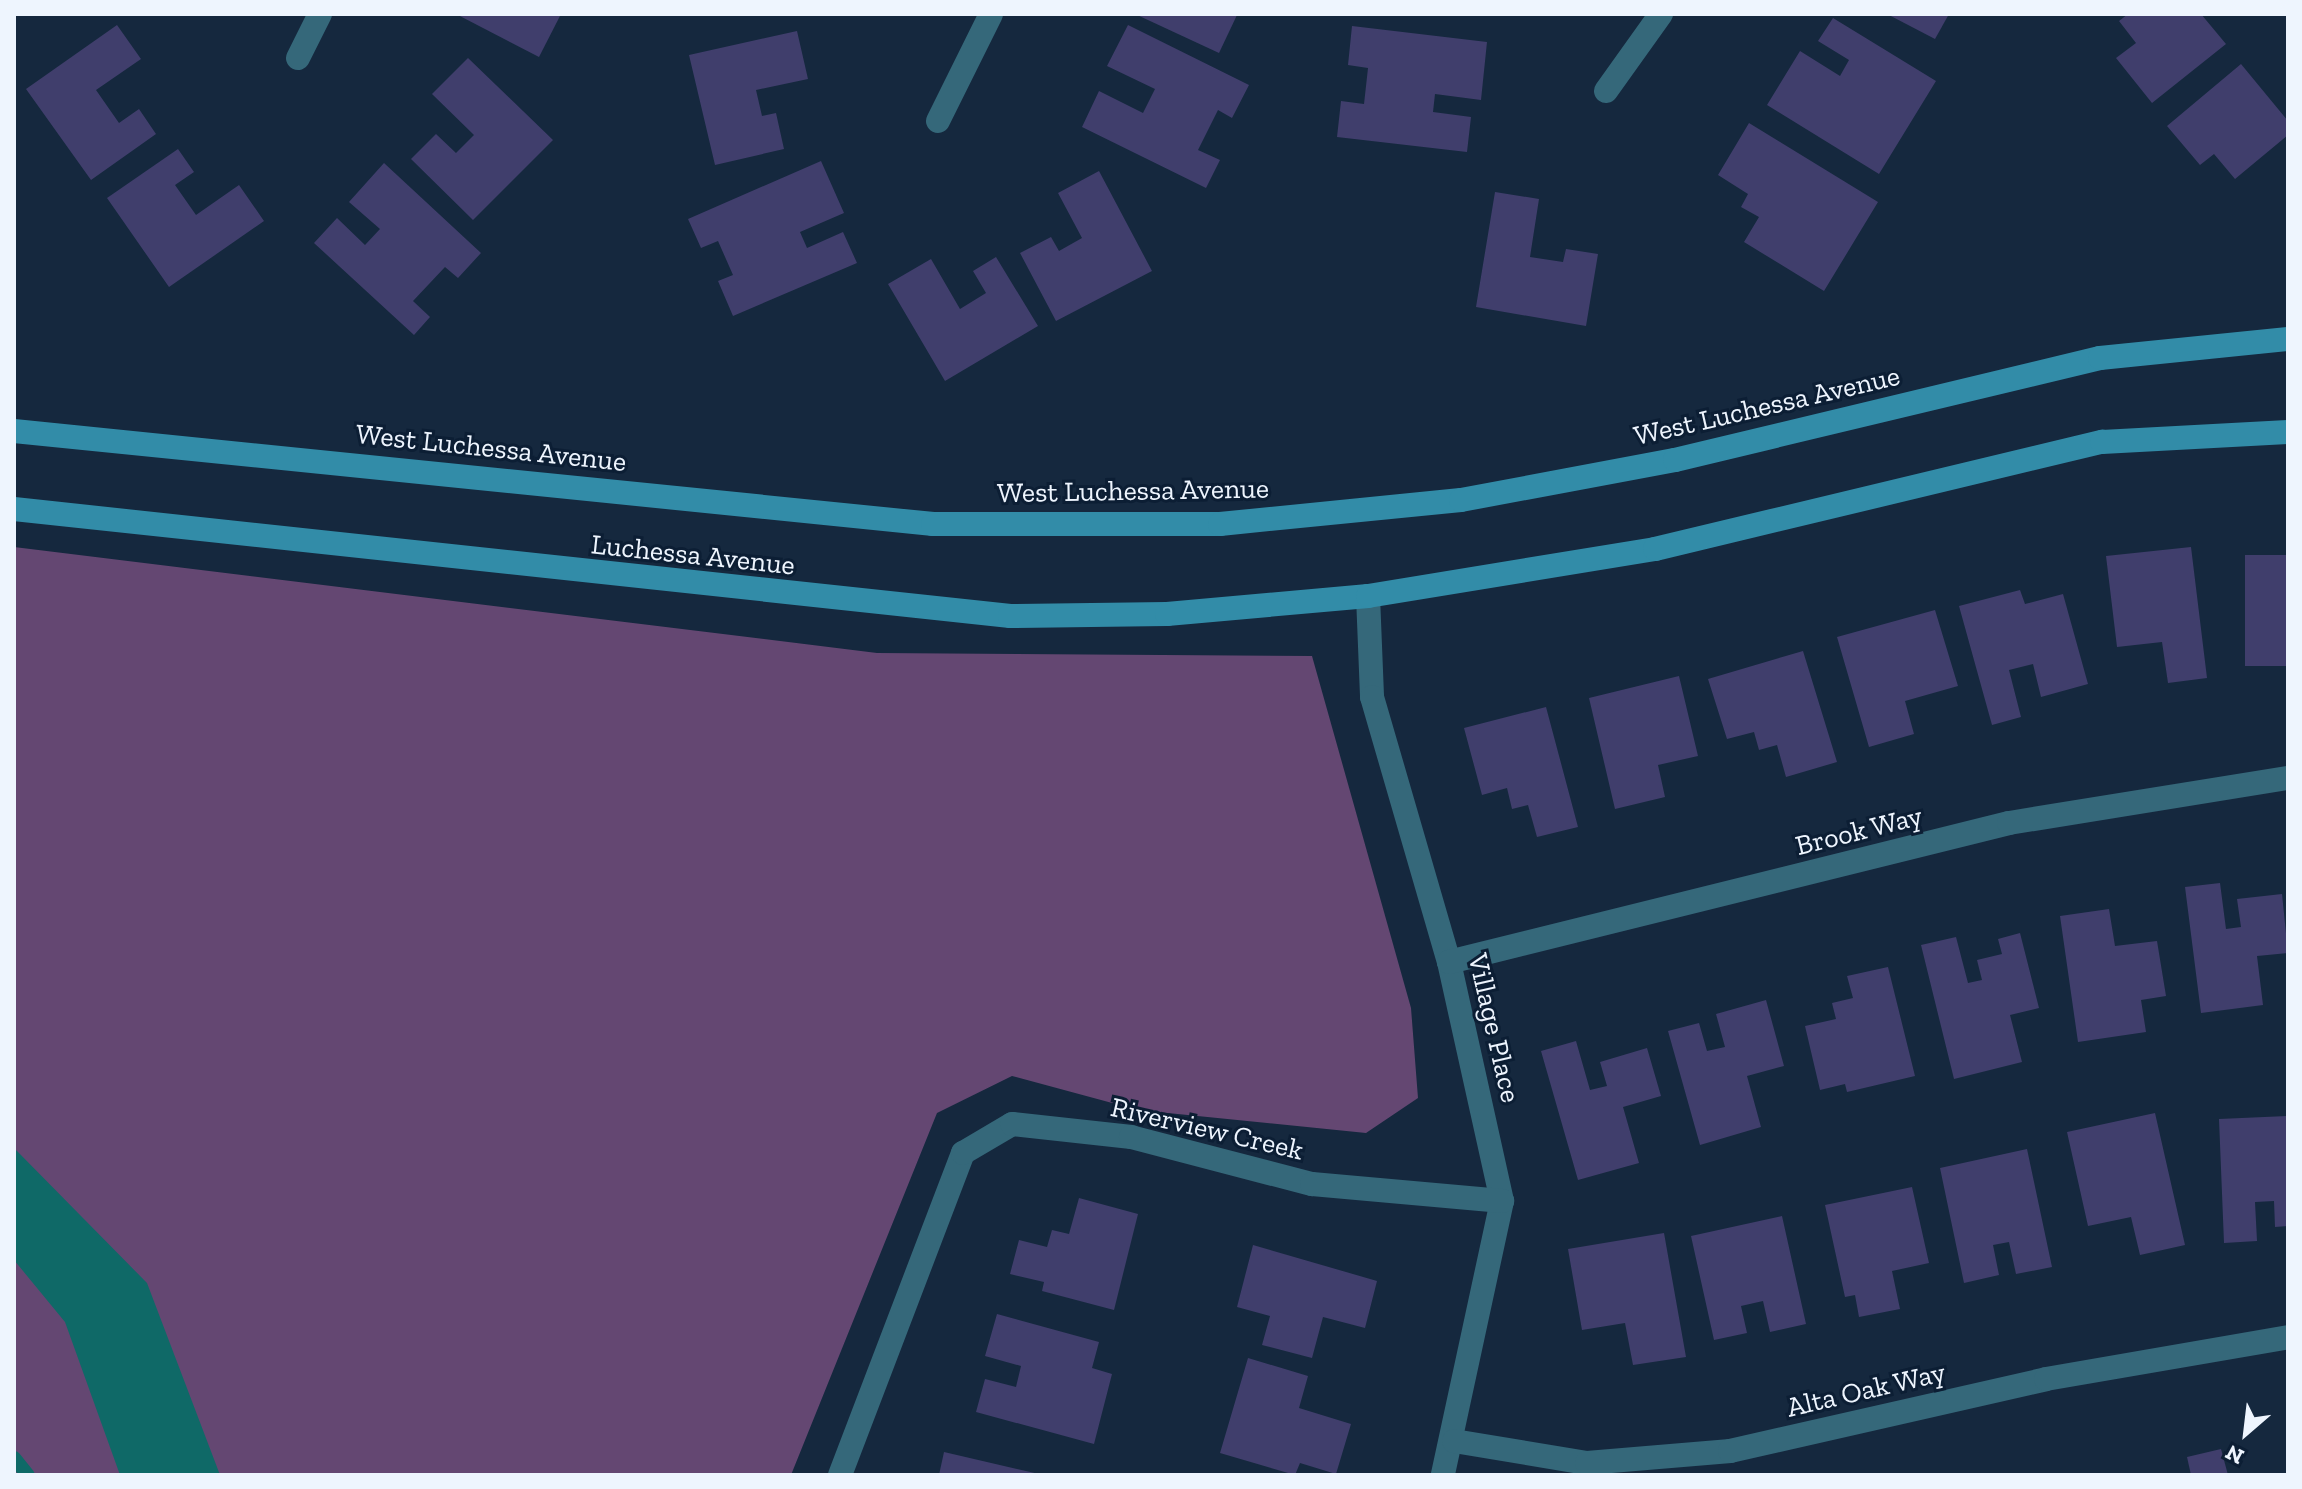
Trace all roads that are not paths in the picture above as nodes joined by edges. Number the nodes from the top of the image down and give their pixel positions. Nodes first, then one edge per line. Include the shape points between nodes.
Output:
1 (320, 14) edge
2 (991, 14) edge
3 (1661, 14) edge
4 (298, 58) dead end
5 (1606, 91) dead end
6 (938, 121) dead end
7 (2288, 339) edge
8 (14, 431) edge
9 (2288, 432) edge
10 (14, 509) edge
11 (1368, 596) junction
12 (2288, 778) edge
13 (1449, 962) junction
14 (1502, 1201) junction
15 (2288, 1337) edge
16 (1454, 1441) junction
17 (840, 1475) edge
18 (1443, 1475) edge

1 - 4 street
2 - 6 street
3 - 5 street
7 - 8 street, West Luchessa Avenue via 2100,358 1675,460 1461,500 1220,524 933,524
9 - 11 street via 2102,442 1655,549
10 - 11 street, Luchessa Avenue via 1010,616 1167,614
11 - 13 street, Village Place via 1372,697
12 - 13 street, Brook Way via 2009,823
13 - 14 street, Village Place
14 - 16 street, Village Place
14 - 17 street, Riverview Creek via 1312,1184 1131,1137 1012,1124 963,1153
15 - 16 street, Alta Oak Way via 2046,1379 1730,1451 1587,1463
16 - 18 street, Village Place

